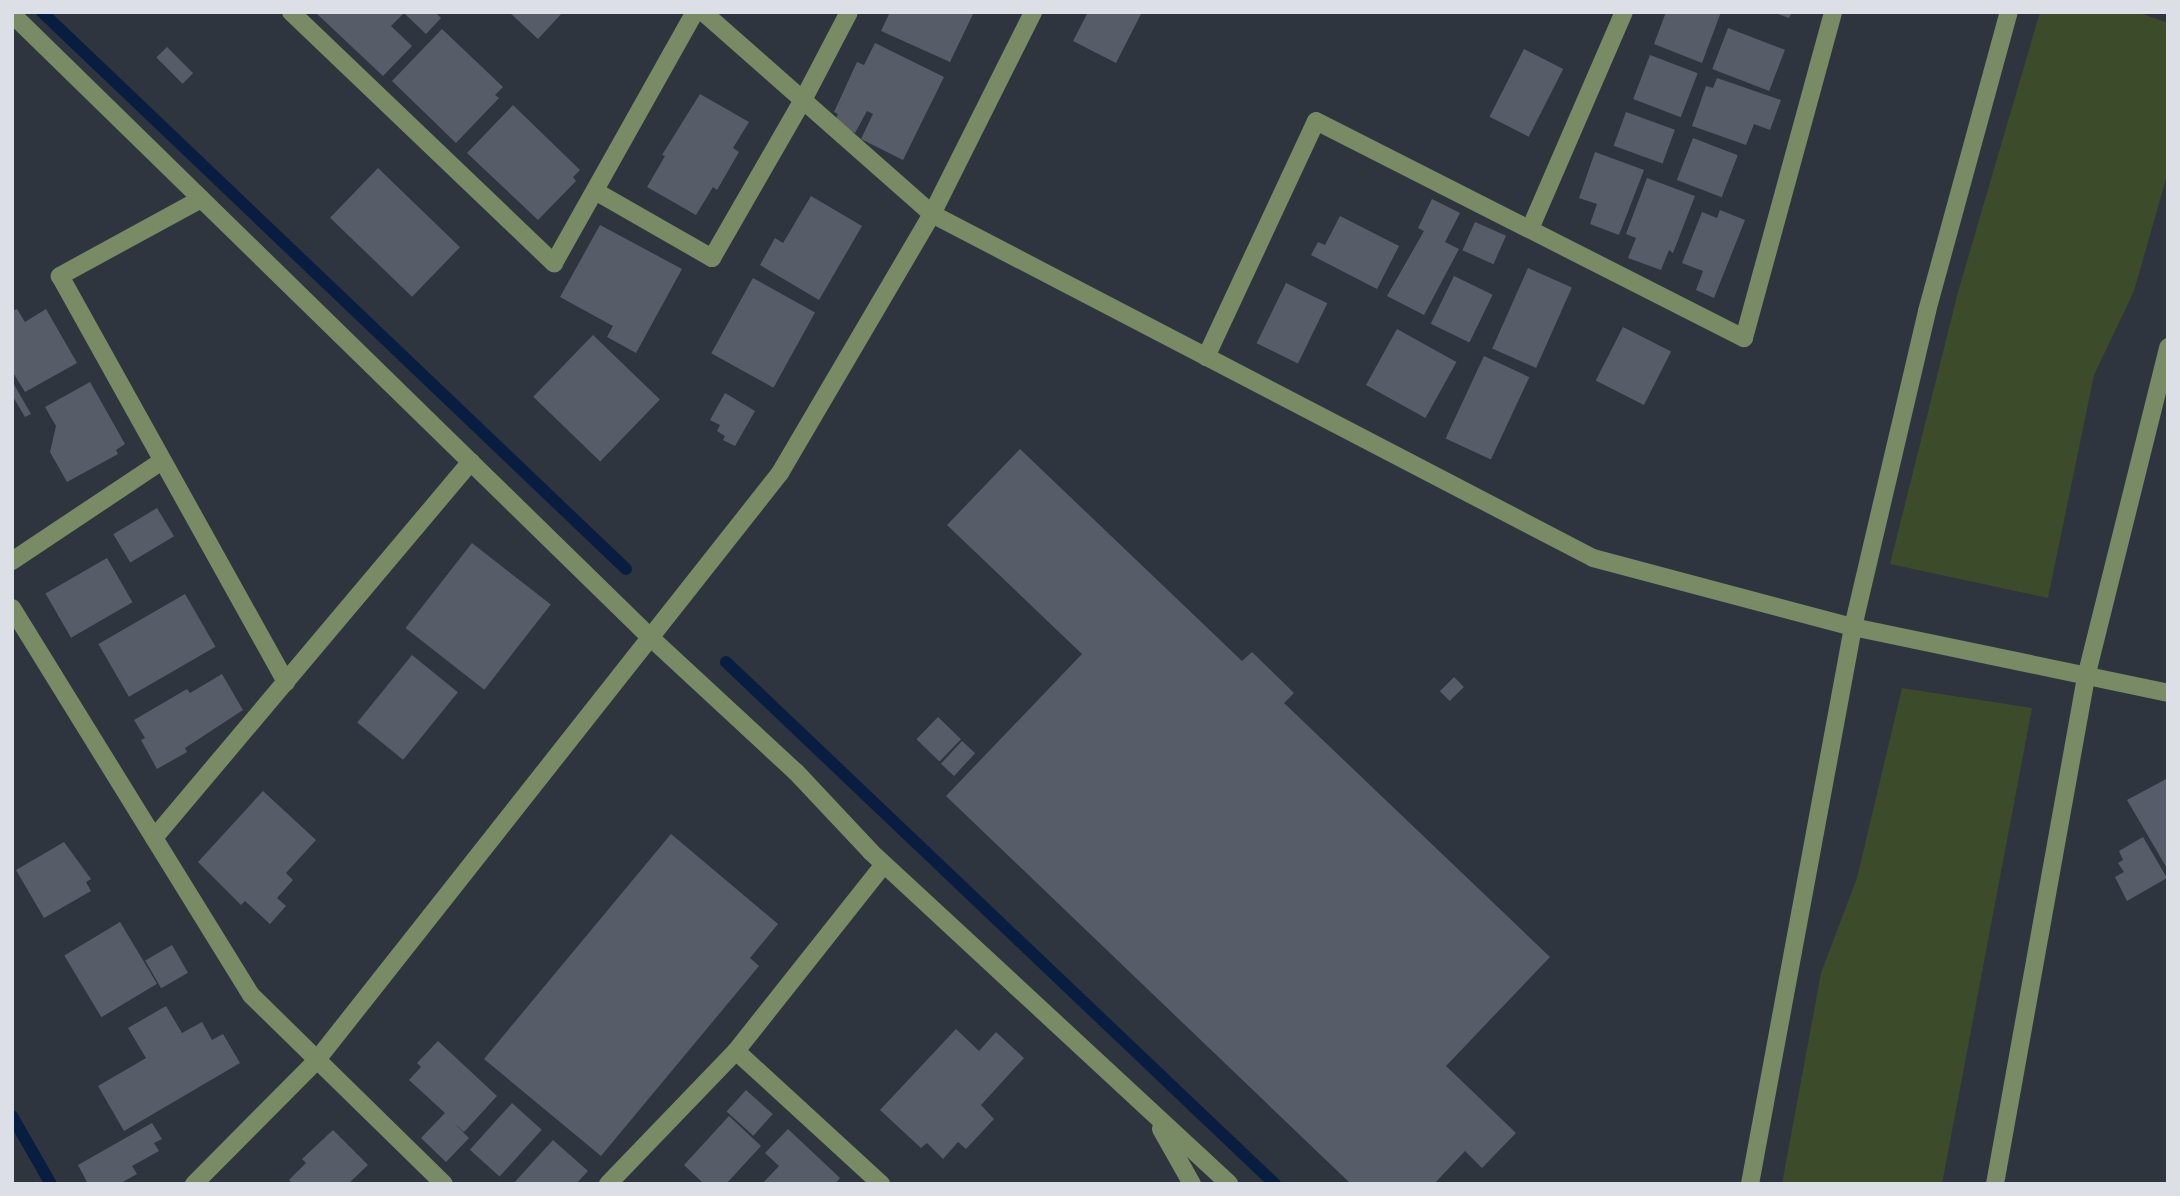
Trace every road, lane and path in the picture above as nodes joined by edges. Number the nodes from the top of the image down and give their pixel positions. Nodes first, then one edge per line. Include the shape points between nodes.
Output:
1 (291, 12) edge
2 (695, 12) edge
3 (703, 12) edge
4 (849, 12) edge
5 (1033, 12) edge
6 (1624, 12) edge
7 (1833, 12) edge
8 (2009, 12) edge
9 (12, 14) edge
10 (803, 100) junction
11 (594, 191) junction
12 (201, 199) junction
13 (932, 214) junction
14 (1530, 229) junction
15 (2168, 346) edge
16 (1206, 357) junction
17 (162, 461) junction
18 (471, 462) junction
19 (12, 561) edge
20 (12, 608) edge
21 (1853, 627) junction
22 (650, 637) junction
23 (2086, 677) junction
24 (286, 682) junction
25 (2168, 693) edge
26 (154, 838) junction
27 (884, 864) junction
28 (736, 1051) junction
29 (316, 1061) junction
30 (1153, 1113) junction
31 (194, 1184) edge
32 (444, 1184) edge
33 (608, 1184) edge
34 (881, 1184) edge
35 (1192, 1184) edge
36 (1229, 1184) edge
37 (1750, 1184) edge
38 (1995, 1184) edge

1 - 11 street via 554,263
2 - 11 street
3 - 10 street
4 - 10 street
5 - 13 street
6 - 14 street
7 - 14 street via 1744,338
8 - 21 street via 1927,311
9 - 12 street
10 - 11 street via 712,258
10 - 13 street
12 - 17 street via 60,276
12 - 18 street
13 - 16 street
13 - 22 street via 780,472
14 - 16 street via 1316,121
15 - 23 street
16 - 21 street via 1593,558
17 - 19 street
17 - 24 street
18 - 22 street
18 - 24 street
20 - 26 street
21 - 23 street
21 - 37 street
22 - 27 street via 796,772
22 - 29 street
23 - 25 street
23 - 38 street
24 - 26 street
26 - 29 street via 251,995
27 - 28 street
27 - 30 street
28 - 33 street
28 - 34 street
29 - 31 street
29 - 32 street
30 - 35 street
30 - 36 street

